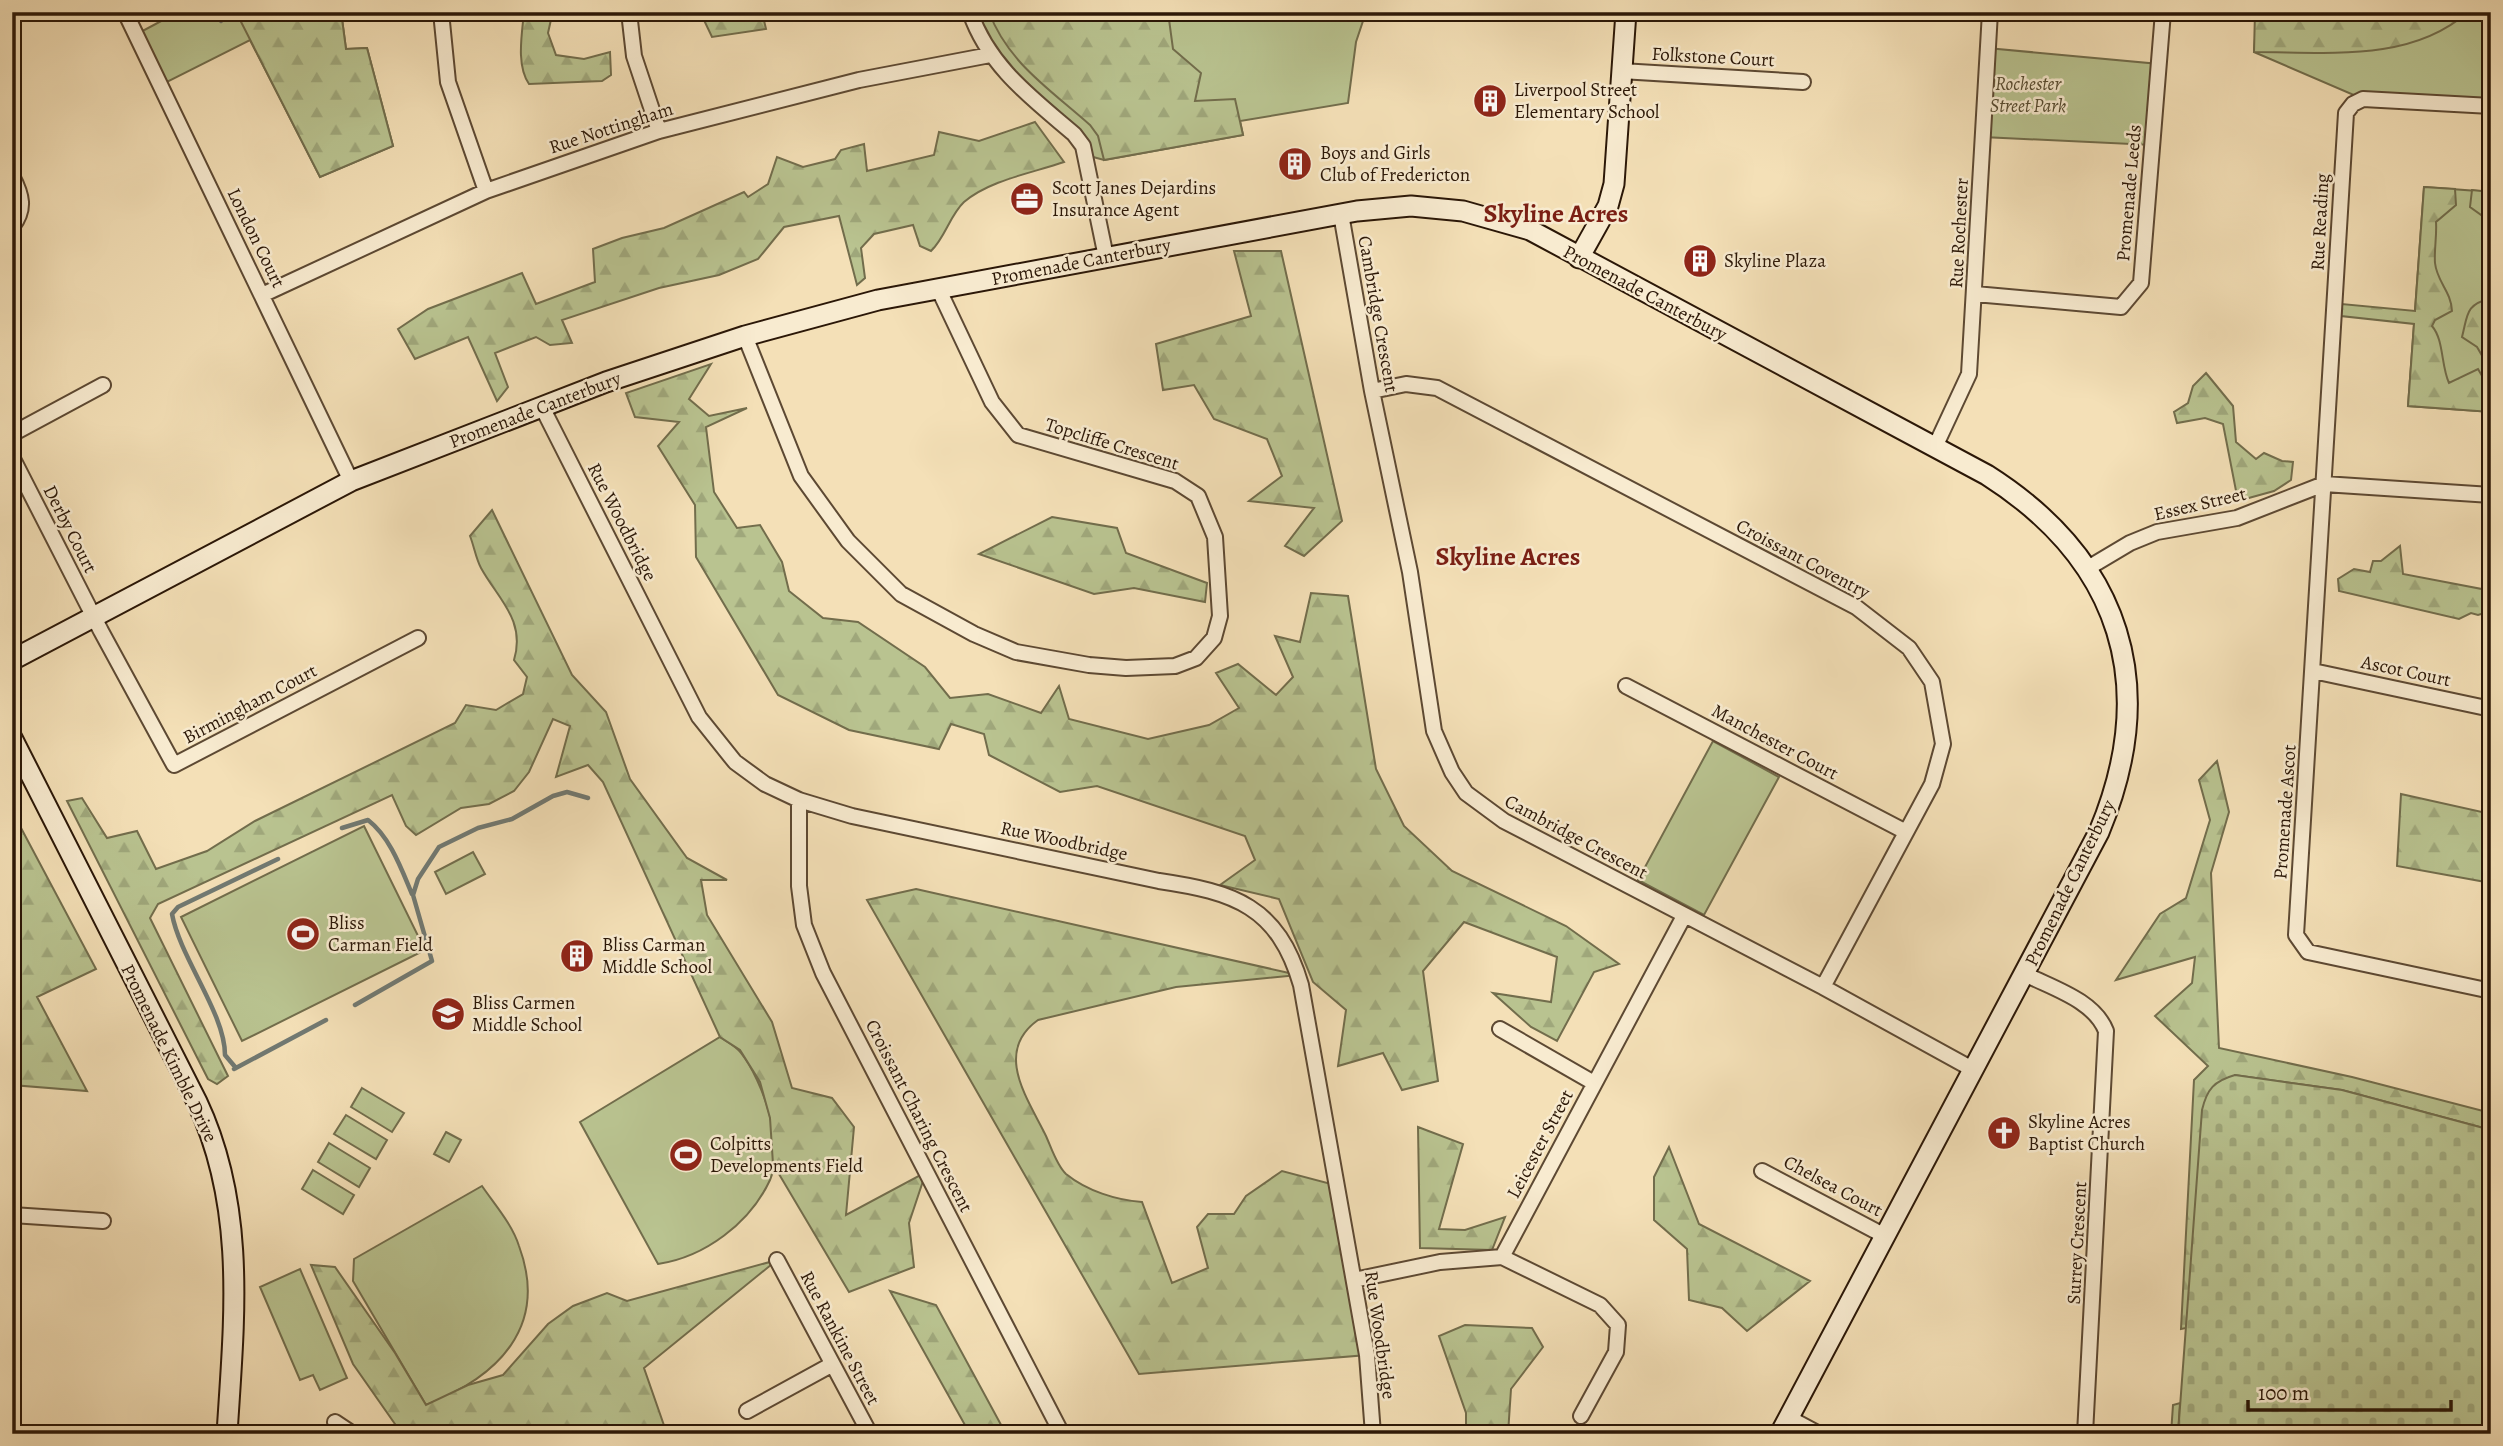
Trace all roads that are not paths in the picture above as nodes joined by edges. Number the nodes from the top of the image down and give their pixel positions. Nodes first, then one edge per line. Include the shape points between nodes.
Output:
1 (125, 12) edge
2 (441, 12) edge
3 (629, 12) edge
4 (971, 12) edge
5 (1626, 12) edge
6 (1990, 12) edge
7 (2163, 12) edge
8 (990, 55) junction
9 (1621, 71) junction
10 (1803, 82) dead end
11 (2491, 106) edge
12 (659, 131) junction
13 (12, 176) edge
14 (486, 191) junction
15 (1341, 214) junction
16 (12, 227) edge
17 (1106, 257) junction
18 (1579, 258) junction
19 (938, 288) junction
20 (1975, 293) junction
21 (262, 295) junction
22 (745, 335) junction
23 (103, 385) dead end
24 (1372, 391) junction
25 (542, 407) junction
26 (12, 433) edge
27 (1935, 447) junction
28 (12, 457) edge
29 (351, 481) junction
30 (2324, 484) junction
31 (2491, 495) edge
32 (2088, 568) junction
33 (94, 618) junction
34 (418, 638) dead end
35 (12, 660) edge
36 (2313, 671) junction
37 (1626, 686) dead end
38 (2491, 709) edge
39 (12, 738) edge
40 (799, 800) junction
41 (1906, 832) junction
42 (1684, 916) junction
43 (2025, 974) junction
44 (1823, 987) junction
45 (2491, 990) edge
46 (1500, 1029) dead end
47 (1974, 1070) junction
48 (1594, 1083) junction
49 (1762, 1171) dead end
50 (12, 1214) edge
51 (103, 1221) dead end
52 (1885, 1236) junction
53 (1502, 1257) junction
54 (777, 1261) dead end
55 (1354, 1280) junction
56 (831, 1365) junction
57 (747, 1411) dead end
58 (1581, 1416) dead end
59 (335, 1422) dead end
60 (1785, 1426) edge
61 (227, 1434) edge
62 (353, 1434) edge
63 (870, 1434) edge
64 (1062, 1434) edge
65 (1373, 1434) edge
66 (1819, 1434) edge
67 (2085, 1434) edge

1 - 21 street, London Court
2 - 14 street via 448,82
3 - 12 street via 634,56
4 - 8 street
5 - 9 street
6 - 20 street, Rue Rochester
7 - 20 street, Promenade Leeds via 2141,283 2121,307
8 - 12 street, Rue Nottingham via 847,82
8 - 17 street via 1083,146
9 - 10 street, Folkstone Court
9 - 18 street via 1614,184 1608,206
11 - 30 street, Rue Reading via 2363,99 2346,113
12 - 14 street, Rue Nottingham
13 - 16 street via 22,209
14 - 21 street, Rue Nottingham
15 - 17 street, Promenade Canterbury
15 - 18 street, Promenade Canterbury via 1411,206 1463,211 1530,230
15 - 24 street, Cambridge Crescent
17 - 19 street, Promenade Canterbury
18 - 27 street, Promenade Canterbury
19 - 22 street, Promenade Canterbury
19 - 22 street, Topcliffe Crescent via 992,402 1018,435 1175,481 1198,496 1215,537 1220,616 1214,638 1196,658 1175,666 1126,668 1016,652 901,594 848,541 801,476
20 - 27 street, Rue Rochester via 1969,374
21 - 29 street, London Court
22 - 25 street, Promenade Canterbury
23 - 26 street
24 - 41 street, Croissant Coventry via 1406,384 1437,388 1856,607 1909,648 1932,682 1943,744 1932,784
24 - 42 street, Cambridge Crescent via 1410,572 1434,731 1452,772 1466,793 1504,821
25 - 29 street, Promenade Canterbury
25 - 40 street, Rue Woodbridge via 706,727 735,762 765,784
27 - 32 street, Promenade Canterbury via 2017,494 2046,518
28 - 33 street, Derby Court
29 - 33 street, Promenade Canterbury
30 - 31 street
30 - 32 street, Essex Street via 2238,518 2157,532
30 - 36 street, Promenade Ascot
32 - 43 street, Promenade Canterbury via 2115,628 2125,671 2124,754 2099,832
33 - 34 street, Birmingham Court via 174,765
33 - 35 street, Promenade Canterbury
36 - 38 street, Ascot Court
36 - 45 street, Promenade Ascot via 2296,935 2308,952
37 - 41 street, Manchester Court
39 - 61 street, Promenade Kimble Drive via 197,1102 214,1146 225,1182 236,1271
40 - 55 street, Rue Woodbridge via 852,816 1209,888 1254,910 1275,929 1292,955 1301,985
40 - 64 street, Croissant Charing Crescent via 804,925 823,973
41 - 44 street, Croissant Coventry
42 - 44 street, Cambridge Crescent
42 - 48 street, Leicester Street
43 - 47 street, Promenade Canterbury
43 - 67 street, Surrey Crescent via 2090,1008 2106,1031
44 - 47 street, Cambridge Crescent
46 - 48 street
47 - 52 street, Promenade Canterbury
48 - 53 street, Leicester Street
49 - 52 street, Chelsea Court
50 - 51 street
52 - 60 street, Promenade Canterbury
53 - 55 street via 1440,1262
53 - 58 street via 1600,1305 1618,1325 1616,1352
54 - 56 street, Rue Rankine Street
55 - 65 street, Rue Woodbridge via 1367,1355
56 - 57 street
56 - 63 street, Rue Rankine Street
59 - 62 street
60 - 66 street

